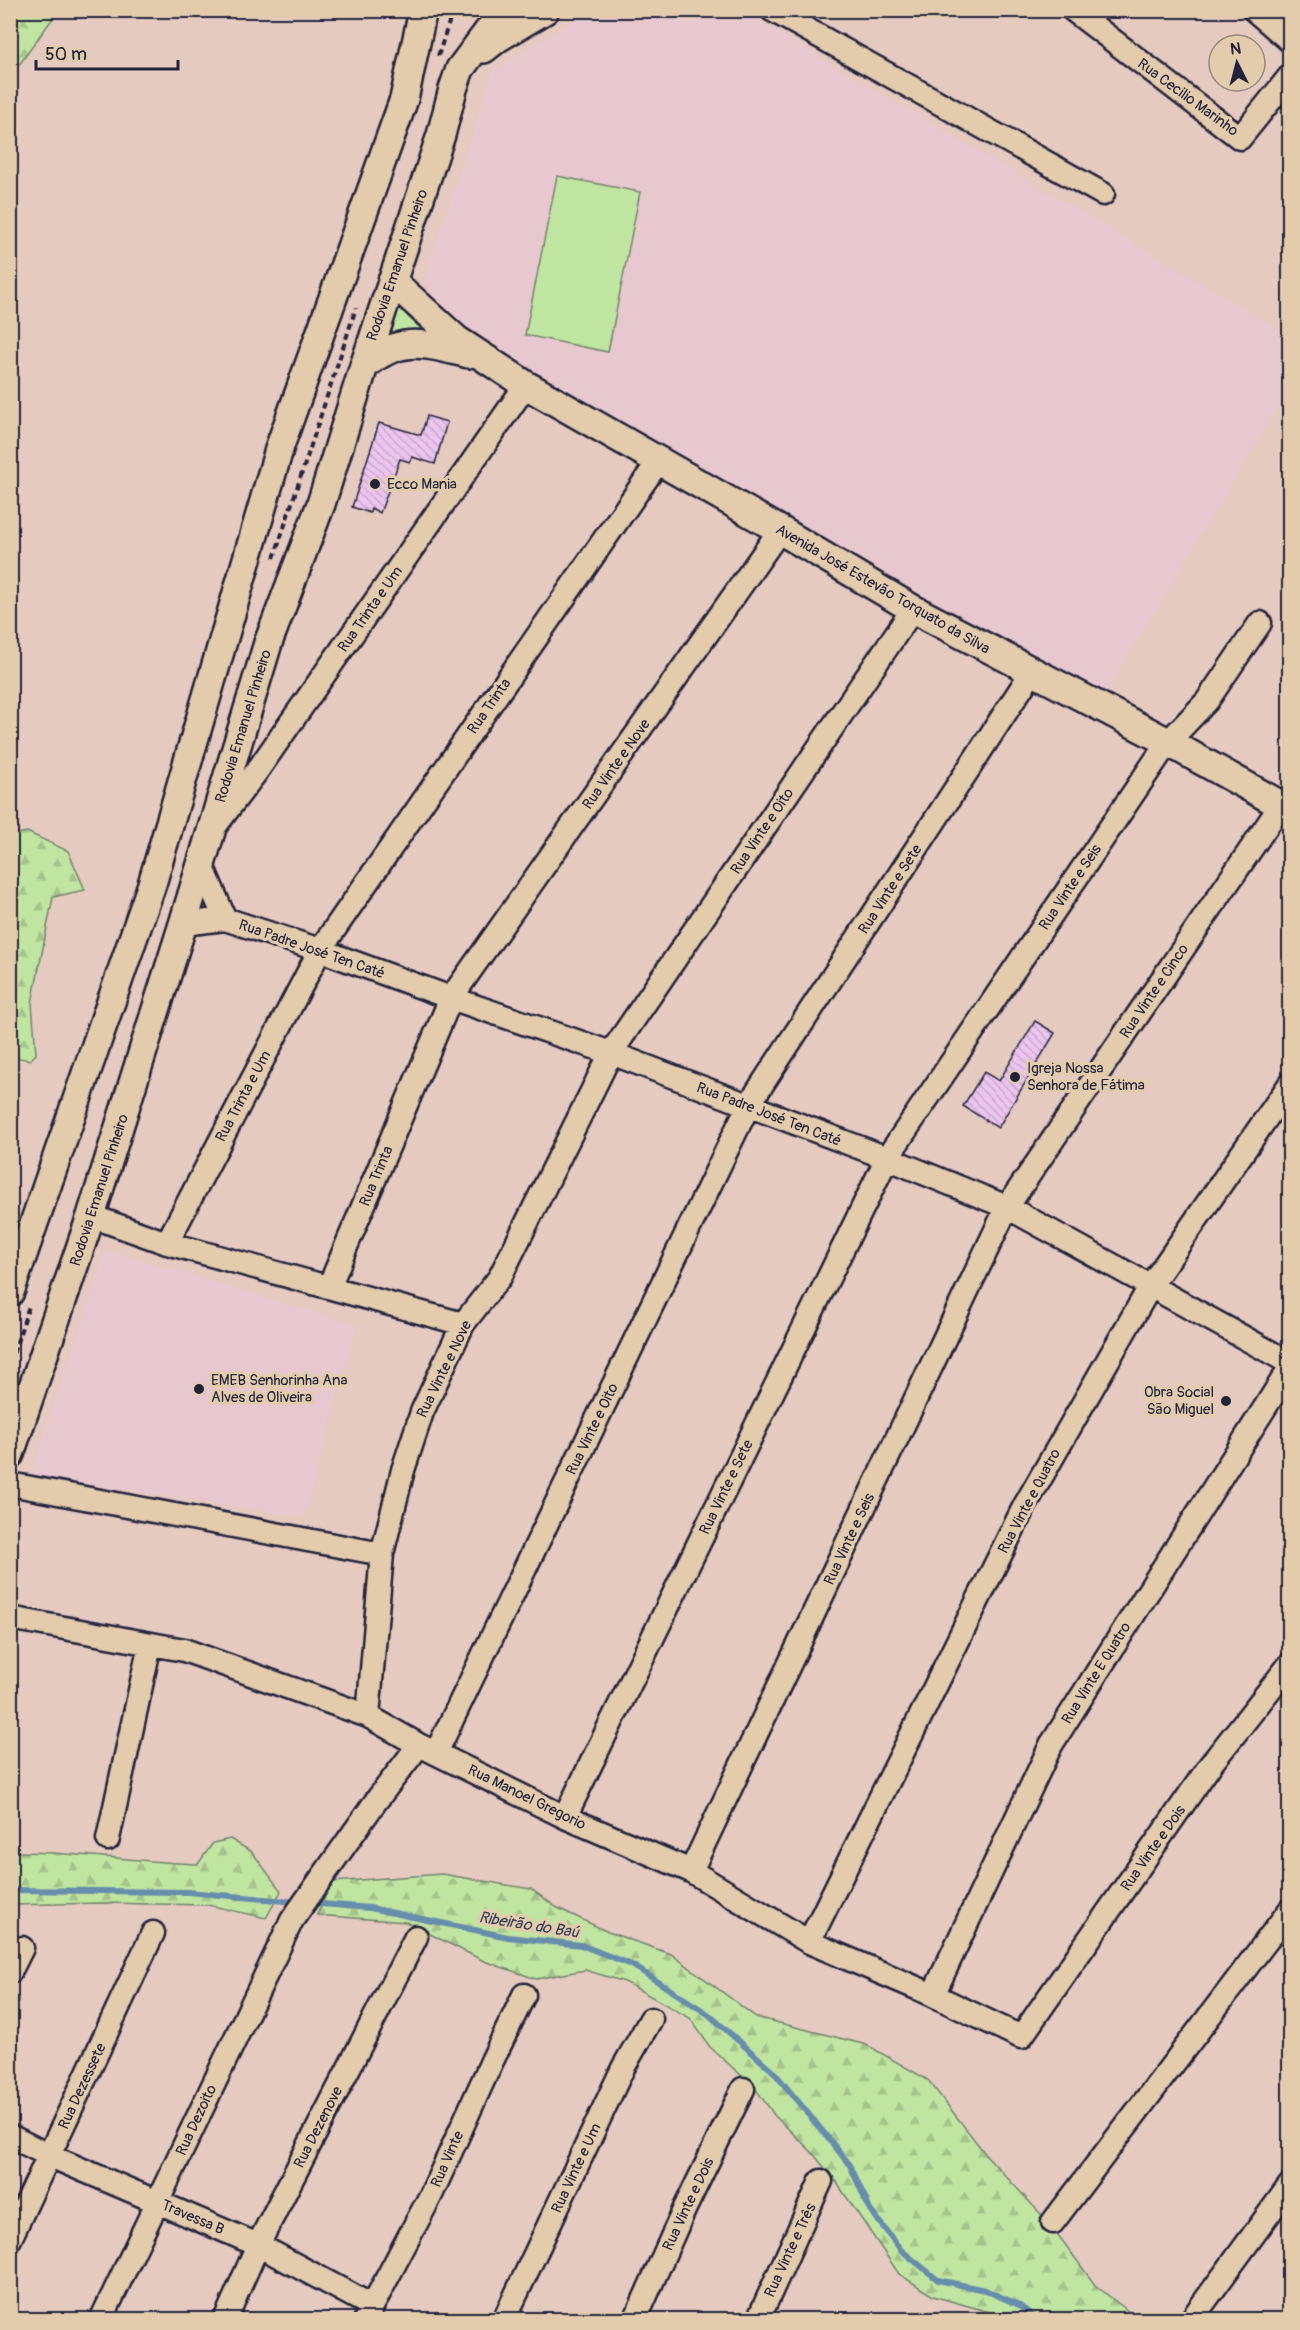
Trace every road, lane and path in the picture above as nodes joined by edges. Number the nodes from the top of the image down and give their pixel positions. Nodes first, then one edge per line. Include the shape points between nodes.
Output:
1 (416, 10) edge
2 (423, 10) edge
3 (504, 10) edge
4 (545, 10) edge
5 (772, 10) edge
6 (1073, 10) edge
7 (1254, 10) edge
8 (1290, 41) edge
9 (415, 46) junction
10 (460, 69) junction
11 (1290, 76) edge
12 (1104, 194) dead end
13 (392, 280) junction
14 (483, 358) junction
15 (364, 366) junction
16 (526, 385) junction
17 (658, 462) junction
18 (780, 530) junction
19 (913, 609) junction
20 (1260, 623) dead end
21 (1032, 672) junction
22 (1168, 742) junction
23 (1285, 807) edge
24 (212, 831) junction
25 (201, 863) junction
26 (225, 919) junction
27 (183, 924) junction
28 (320, 950) junction
29 (451, 998) junction
30 (611, 1053) junction
31 (1290, 1084) edge
32 (748, 1106) junction
33 (887, 1158) junction
34 (1007, 1206) junction
35 (91, 1216) junction
36 (166, 1243) junction
37 (1151, 1285) junction
38 (329, 1287) junction
39 (10, 1292) edge
40 (464, 1324) junction
41 (1290, 1363) edge
42 (1290, 1368) edge
43 (10, 1454) edge
44 (10, 1484) edge
45 (382, 1554) junction
46 (10, 1618) edge
47 (150, 1644) junction
48 (1290, 1664) edge
49 (368, 1716) junction
50 (428, 1749) junction
51 (565, 1817) junction
52 (108, 1839) dead end
53 (691, 1871) junction
54 (1290, 1910) edge
55 (153, 1933) dead end
56 (416, 1937) dead end
57 (809, 1942) junction
58 (22, 1948) dead end
59 (10, 1972) edge
60 (524, 1995) dead end
61 (933, 1995) junction
62 (651, 2019) dead end
63 (1021, 2037) joint
64 (743, 2089) dead end
65 (10, 2136) edge
66 (50, 2156) junction
67 (822, 2181) dead end
68 (1290, 2185) edge
69 (158, 2201) junction
70 (1053, 2222) dead end
71 (10, 2239) edge
72 (258, 2245) junction
73 (369, 2313) edge
74 (101, 2319) edge
75 (225, 2319) edge
76 (504, 2319) edge
77 (635, 2319) edge
78 (759, 2319) edge
79 (1191, 2319) edge

1 - 9 street
2 - 9 main road
3 - 10 main road, Rodovia Emanuel Pinheiro
4 - 10 main road via 498,38
5 - 12 street
6 - 11 street, Rua Cecilio Marinho via 1240,138
7 - 8 street
9 - 39 main road via 404,99 280,446 152,884
10 - 13 main road, Rodovia Emanuel Pinheiro
13 - 14 main road, Avenida José Estevão Torquato da Silva via 457,340
13 - 15 main road, Rodovia Emanuel Pinheiro
14 - 15 main road, Avenida José Estevão Torquato da Silva via 423,343 378,353
14 - 16 main road, Avenida José Estevão Torquato da Silva
15 - 24 main road, Rodovia Emanuel Pinheiro via 321,504 268,643
16 - 17 main road, Avenida José Estevão Torquato da Silva
16 - 24 street, Rua Trinta e Um
17 - 18 main road, Avenida José Estevão Torquato da Silva
17 - 28 street, Rua Trinta
18 - 19 main road, Avenida José Estevão Torquato da Silva
18 - 29 street, Rua Vinte e Nove
19 - 21 main road, Avenida José Estevão Torquato da Silva
19 - 30 street, Rua Vinte e Oito
20 - 22 street, Rua Vinte e Seis via 1207,701
21 - 22 main road, Avenida José Estevão Torquato da Silva
21 - 32 street, Rua Vinte e Sete
22 - 23 main road, Avenida José Estevão Torquato da Silva
22 - 33 street, Rua Vinte e Seis
23 - 34 street, Rua Vinte e Cinco
24 - 25 main road, Rodovia Emanuel Pinheiro
25 - 26 street
25 - 27 main road, Rodovia Emanuel Pinheiro
26 - 27 street
26 - 28 street, Rua Padre José Ten Caté
27 - 35 main road, Rodovia Emanuel Pinheiro
28 - 29 street, Rua Padre José Ten Caté
28 - 36 street, Rua Trinta e Um
29 - 30 street, Rua Padre José Ten Caté
29 - 38 street, Rua Trinta
30 - 32 street, Rua Padre José Ten Caté
30 - 40 street, Rua Vinte e Nove via 501,1277
31 - 37 street, Rua Vinte e Quatro
32 - 33 street, Rua Padre José Ten Caté
32 - 50 street, Rua Vinte e Oito
33 - 34 street, Rua Padre José Ten Caté
33 - 51 street, Rua Vinte e Sete
34 - 37 street, Rua Padre José Ten Caté
34 - 53 street, Rua Vinte e Seis
35 - 36 street
35 - 43 main road, Rodovia Emanuel Pinheiro
36 - 38 street
37 - 41 street, Rua Padre José Ten Caté
37 - 57 street, Rua Vinte e Quatro via 1024,1507
38 - 40 street
40 - 45 street, Rua Vinte e Nove via 422,1412 402,1470
42 - 61 street, Rua Vinte E Quatro via 1051,1745
44 - 45 street
45 - 49 street, Rua Vinte e Nove
46 - 47 street, Rua Manoel Gregorio
47 - 49 street, Rua Manoel Gregorio via 184,1650
47 - 52 street
48 - 63 street, Rua Vinte e Dois via 1211,1764
49 - 50 street, Rua Manoel Gregorio
50 - 51 street, Rua Manoel Gregorio
50 - 69 street, Rua Dezoito via 376,1801 292,1920
51 - 53 street, Rua Manoel Gregorio
53 - 57 street, Rua Manoel Gregorio
54 - 70 street
55 - 66 street, Rua Dezessete
56 - 72 street, Rua Dezenove
57 - 61 street, Rua Manoel Gregorio
58 - 59 street
60 - 73 street, Rua Vinte via 431,2195
61 - 63 street, Rua Manoel Gregorio
62 - 76 street, Rua Vinte e Um via 623,2068
64 - 77 street, Rua Vinte e Dois
65 - 66 street, Travessa B
66 - 69 street, Travessa B
66 - 71 street, Rua Dezessete
67 - 78 street, Rua Vinte e Três
68 - 79 street
69 - 72 street, Travessa B
69 - 74 street, Rua Dezoito
72 - 73 street, Travessa B
72 - 75 street, Rua Dezenove

